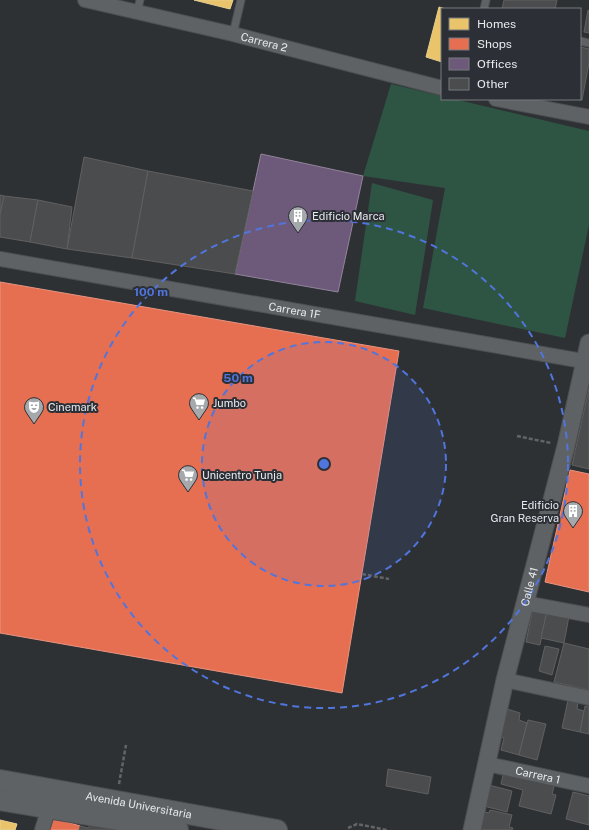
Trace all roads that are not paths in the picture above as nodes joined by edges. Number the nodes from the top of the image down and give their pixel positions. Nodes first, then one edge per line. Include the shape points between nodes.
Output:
1 (85, 0) edge
2 (241, 0) edge
3 (138, 6) edge
4 (233, 34) junction
5 (441, 88) edge
6 (501, 100) edge
7 (589, 117) edge
8 (0, 259) edge
9 (589, 343) edge
10 (587, 362) edge
11 (525, 603) junction
12 (589, 615) edge
13 (505, 680) junction
14 (589, 698) edge
15 (487, 764) junction
16 (0, 780) edge
17 (589, 786) edge
18 (0, 800) edge
19 (49, 808) junction
20 (42, 830) edge
21 (178, 830) edge
22 (277, 830) edge
23 (472, 830) edge

1 - 3 street, Carrera 2
2 - 4 lane
3 - 4 street, Carrera 2
4 - 5 street, Carrera 2
6 - 7 street
8 - 10 street, Carrera 1F
9 - 10 street, Calle 41
10 - 11 street, Calle 41
11 - 12 street
11 - 13 street, Calle 41
13 - 14 street
13 - 15 street, Calle 41
15 - 17 street, Carrera 1
15 - 23 street, Calle 41
16 - 22 main road, Avenida Universitaria
18 - 19 main road, Avenida Universitaria
19 - 20 street
19 - 21 main road, Avenida Universitaria

